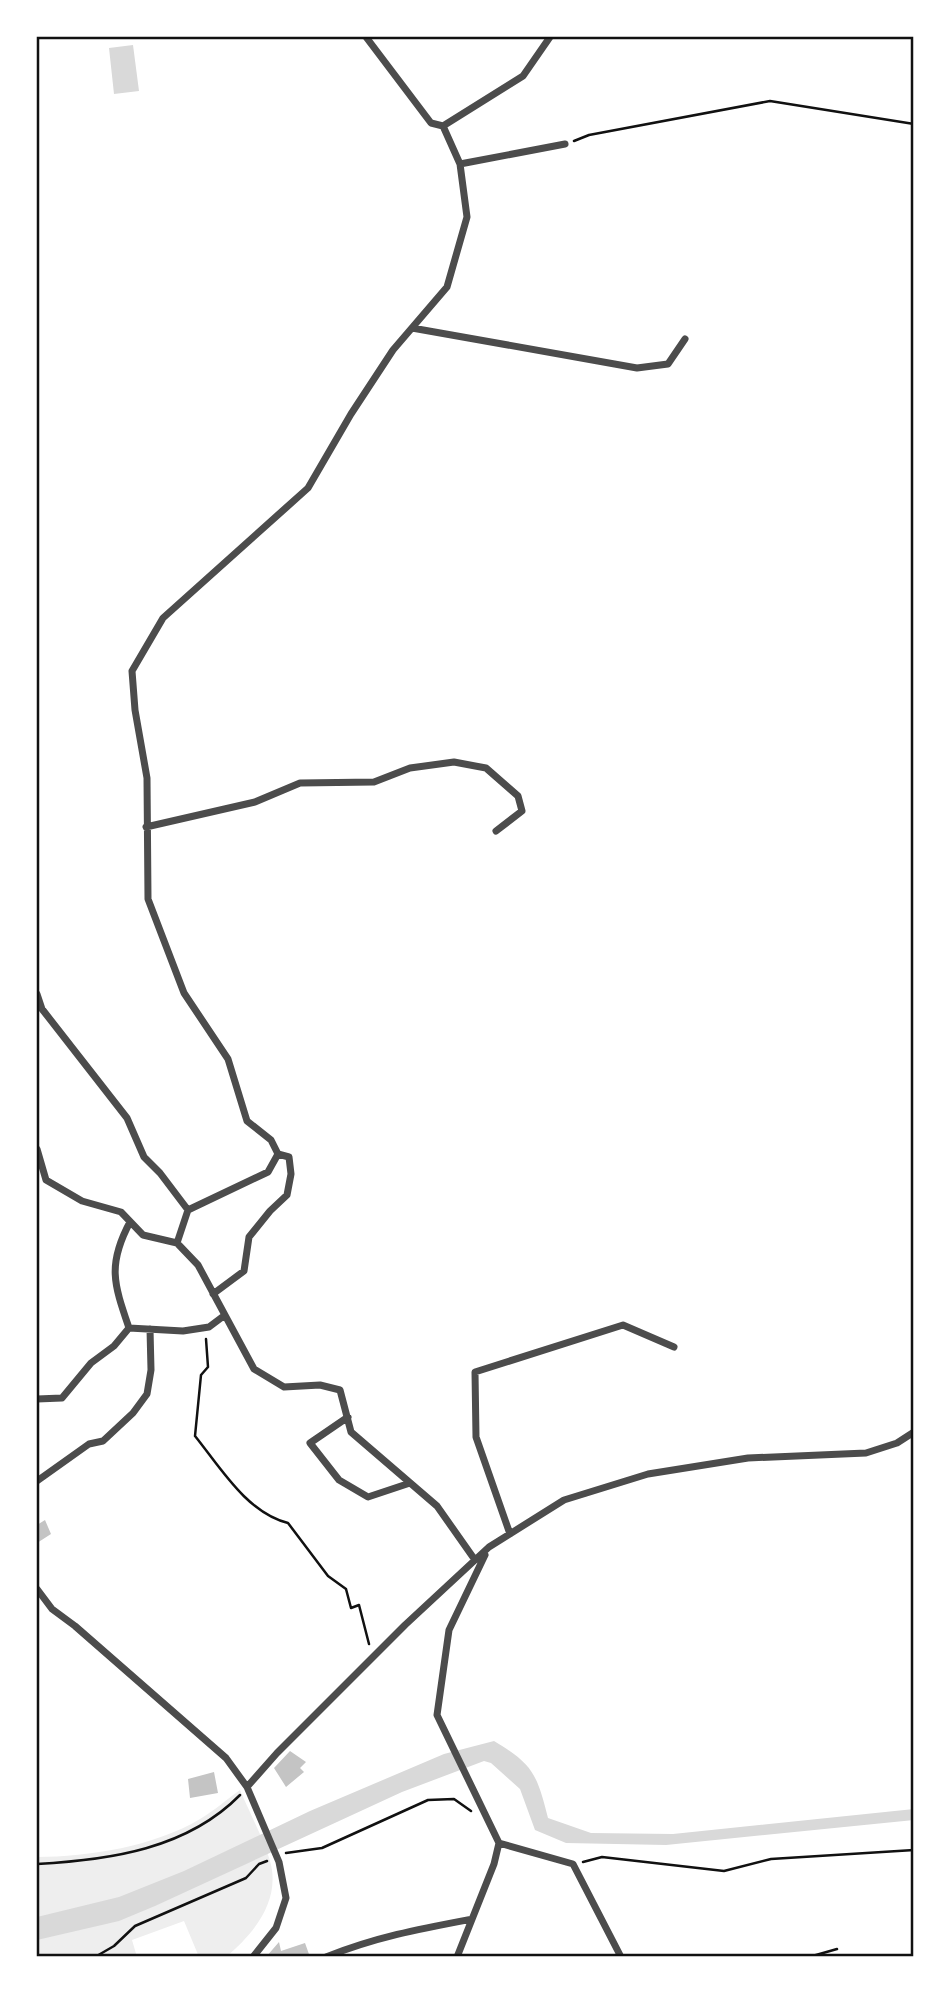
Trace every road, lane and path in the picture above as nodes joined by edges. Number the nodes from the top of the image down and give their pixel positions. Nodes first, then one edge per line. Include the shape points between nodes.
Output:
1 (366, 37) edge
2 (550, 37) edge
3 (914, 124) edge
4 (443, 126) junction
5 (565, 144) joint
6 (460, 164) junction
7 (412, 328) junction
8 (685, 339) dead end
9 (146, 827) junction
10 (496, 831) dead end
11 (37, 994) edge
12 (37, 1149) edge
13 (278, 1154) junction
14 (188, 1210) junction
15 (130, 1222) junction
16 (177, 1243) junction
17 (213, 1294) junction
18 (225, 1315) junction
19 (129, 1328) junction
20 (204, 1328) junction
21 (150, 1329) junction
22 (674, 1347) dead end
23 (37, 1399) edge
24 (348, 1417) junction
25 (914, 1432) edge
26 (37, 1481) edge
27 (410, 1483) junction
28 (510, 1534) junction
29 (488, 1547) junction
30 (475, 1560) junction
31 (37, 1589) edge
32 (372, 1657) junction
33 (247, 1787) junction
34 (480, 1816) dead end
35 (499, 1843) junction
36 (914, 1850) edge
37 (280, 1859) junction
38 (270, 1860) dead end
39 (37, 1864) edge
40 (573, 1864) junction
41 (472, 1919) junction
42 (836, 1949) dead end
43 (95, 1957) edge
44 (253, 1957) edge
45 (326, 1957) edge
46 (457, 1957) edge
47 (621, 1957) edge
48 (809, 1957) edge

1 - 4 street via 431,123
2 - 4 street via 523,76
3 - 5 path via 770,101 589,135
4 - 6 street
5 - 6 street
6 - 7 street via 467,217 447,287
7 - 8 street via 637,369 667,364
7 - 9 street via 372,382 308,488 163,618 132,671 148,778
9 - 10 street via 255,802 300,783 374,782 410,768 454,762 486,768 519,796 522,811
9 - 13 street via 148,899 184,993 228,1059 247,1121 271,1140
11 - 14 street via 42,1009 127,1118 145,1157
12 - 15 street via 46,1180 82,1201 121,1212
13 - 14 street via 268,1172
13 - 17 street via 289,1157 287,1195 249,1237 244,1271
14 - 16 street
15 - 16 street via 143,1235
15 - 19 street via 118,1244 114,1283
16 - 17 street via 198,1265
17 - 18 street
18 - 20 street
18 - 24 street via 254,1369 284,1387 320,1385 340,1390
19 - 21 street
19 - 23 street via 62,1398
20 - 21 street
20 - 32 path via 208,1367 201,1375 195,1436 245,1497 275,1520 288,1522 328,1576 346,1589 351,1608 359,1605
21 - 26 street via 147,1394 133,1413 103,1441 89,1444
22 - 28 street via 623,1325 475,1373 476,1437
24 - 27 street via 351,1432
24 - 27 street via 310,1443 339,1480 368,1497
25 - 28 street via 866,1453 748,1458 649,1474 564,1500
27 - 30 street via 437,1506
28 - 29 street
29 - 30 street
29 - 35 street via 449,1630 437,1715
30 - 32 street
31 - 33 street via 52,1609 226,1758
32 - 33 street
33 - 37 street
33 - 39 path via 228,1807 177,1839 75,1862
34 - 37 path via 454,1799 428,1800 322,1848 291,1851
35 - 40 street
35 - 41 street
36 - 40 path via 771,1859 724,1871 601,1857
37 - 44 street via 286,1898 282,1914
38 - 43 path via 246,1878 135,1926
40 - 47 street
41 - 45 street via 397,1933
41 - 46 street
42 - 48 path

